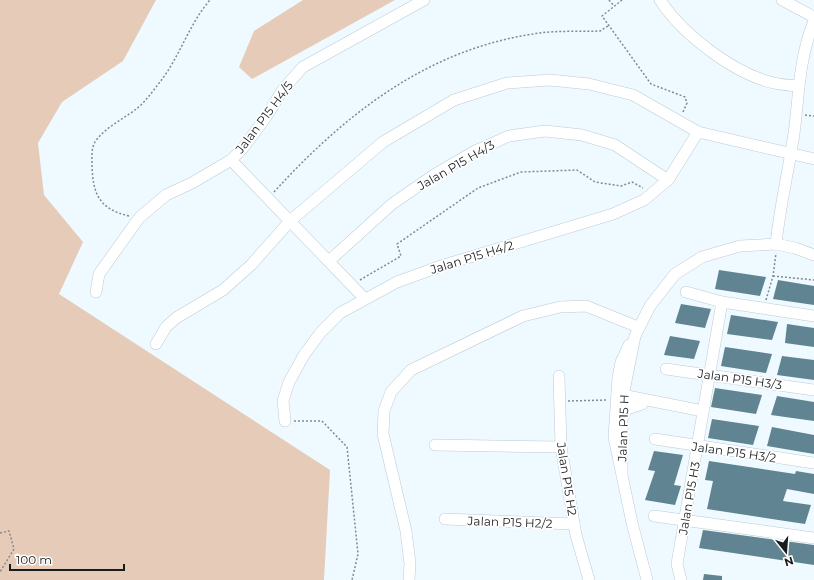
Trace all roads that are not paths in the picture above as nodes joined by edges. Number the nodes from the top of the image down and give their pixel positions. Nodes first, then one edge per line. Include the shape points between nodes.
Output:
1 (424, 0) edge
2 (660, 0) edge
3 (782, 0) edge
4 (814, 18) edge
5 (814, 21) edge
6 (798, 86) junction
7 (698, 132) junction
8 (790, 153) junction
9 (814, 159) edge
10 (231, 160) junction
11 (668, 180) junction
12 (290, 221) junction
13 (778, 223) junction
14 (740, 246) junction
15 (776, 248) junction
16 (794, 251) junction
17 (814, 255) edge
18 (702, 257) junction
19 (329, 261) junction
20 (814, 261) edge
21 (96, 292) dead end
22 (686, 292) dead end
23 (364, 298) junction
24 (722, 302) junction
25 (814, 316) edge
26 (637, 331) junction
27 (156, 344) dead end
28 (666, 369) dead end
29 (627, 374) junction
30 (710, 374) junction
31 (560, 376) dead end
32 (814, 390) edge
33 (619, 397) junction
34 (643, 401) junction
35 (702, 413) junction
36 (622, 418) junction
37 (285, 420) road end
38 (655, 440) dead end
39 (435, 444) dead end
40 (561, 447) junction
41 (698, 447) junction
42 (814, 463) edge
43 (622, 474) junction
44 (654, 516) dead end
45 (445, 519) dead end
46 (685, 520) junction
47 (574, 524) junction
48 (814, 538) edge
49 (409, 580) edge
50 (589, 580) edge
51 (647, 580) edge
52 (681, 580) edge

1 - 10 street, Jalan P15 H4/5 via 303,67 284,88 261,124
2 - 6 street via 690,34 739,70 774,84
3 - 4 street
5 - 6 street via 808,35
6 - 8 street
7 - 8 street
7 - 11 street, Jalan P15 H4/2
7 - 12 street via 633,95 590,84 550,80 507,83 454,100 383,142
8 - 9 street
8 - 13 street
10 - 12 street
10 - 21 street, Jalan P15 H4/5 via 166,195 139,218 99,274
11 - 19 street, Jalan P15 H4/3 via 615,145 582,135 545,131 509,136 475,151 428,179 392,204
11 - 23 street, Jalan P15 H4/2 via 644,200 613,214 444,265 397,282
12 - 19 street
12 - 27 street via 251,265 223,290 176,318 166,327
13 - 14 street via 760,240
13 - 15 street
13 - 16 street
14 - 15 street, Jalan P15 H
14 - 18 street, Jalan P15 H
15 - 16 street
15 - 18 street, Jalan P15 H via 741,250
16 - 17 street
16 - 20 street
18 - 26 street, Jalan P15 H via 675,274 650,306
19 - 23 street
22 - 24 street
23 - 37 street, Jalan P15 H4/2 via 340,313 321,332 304,355 289,382 284,401
24 - 25 street
24 - 30 street, Jalan P15 H3
26 - 29 street, Jalan P15 H
26 - 33 street, Jalan P15 H via 621,362
26 - 49 street via 586,306 560,307 523,316 412,370 391,392 384,411 383,434 406,530
28 - 30 street, Jalan P15 H3/3
29 - 33 street, Jalan P15 H
29 - 34 street
30 - 32 street, Jalan P15 H3/3
30 - 35 street, Jalan P15 H3
31 - 40 street, Jalan P15 H2
33 - 34 street
33 - 36 street, Jalan P15 H
33 - 43 street, Jalan P15 H via 614,437
34 - 35 street
34 - 36 street via 627,409
35 - 41 street, Jalan P15 H3
36 - 43 street, Jalan P15 H
38 - 41 street, Jalan P15 H3/2
39 - 40 street
40 - 47 street, Jalan P15 H2
41 - 42 street, Jalan P15 H3/2
41 - 46 street, Jalan P15 H3
43 - 51 street, Jalan P15 H
44 - 46 street
45 - 47 street, Jalan P15 H2/2
46 - 48 street
46 - 52 street, Jalan P15 H3 via 677,564
47 - 50 street, Jalan P15 H2

